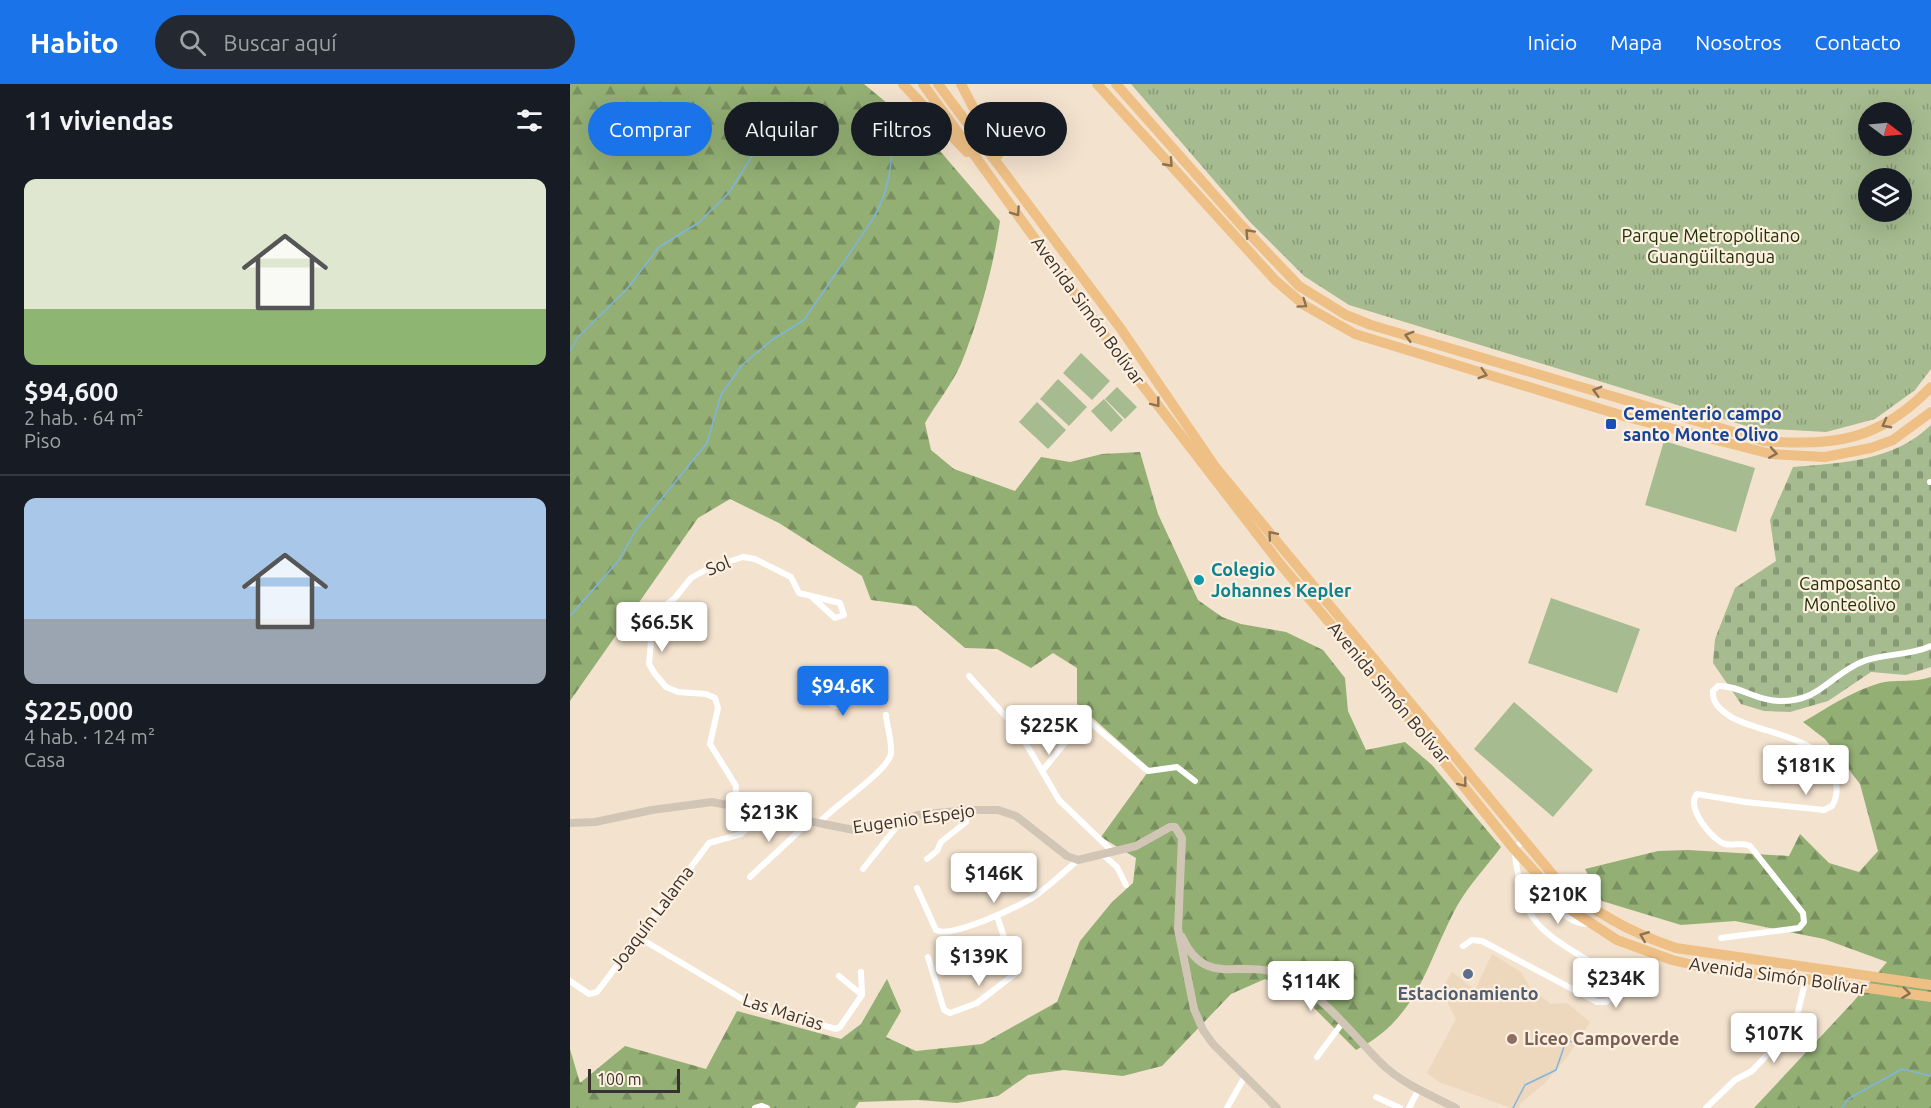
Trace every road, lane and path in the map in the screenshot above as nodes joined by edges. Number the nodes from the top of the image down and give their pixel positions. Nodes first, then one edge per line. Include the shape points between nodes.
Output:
1 (903, 84) edge
2 (923, 84) edge
3 (938, 84) edge
4 (962, 84) edge
5 (1097, 84) edge
6 (1116, 84) edge
7 (987, 170) junction
8 (1015, 188) junction
9 (1550, 378) junction
10 (1931, 387) edge
11 (1546, 393) junction
12 (1931, 412) edge
13 (813, 598) junction
14 (1931, 646) edge
15 (874, 670) dead end
16 (969, 676) dead end
17 (820, 697) dead end
18 (886, 715) dead end
19 (1043, 770) junction
20 (1195, 781) dead end
21 (735, 806) junction
22 (758, 810) junction
23 (967, 810) junction
24 (902, 820) junction
25 (570, 823) edge
26 (808, 823) junction
27 (818, 825) junction
28 (1524, 840) junction
29 (1514, 849) junction
30 (1112, 851) junction
31 (1102, 854) junction
32 (927, 859) dead end
33 (1078, 860) junction
34 (863, 869) dead end
35 (750, 877) dead end
36 (1126, 885) dead end
37 (917, 888) dead end
38 (1523, 902) junction
39 (997, 916) junction
40 (1589, 924) junction
41 (1178, 929) junction
42 (638, 937) junction
43 (1721, 938) dead end
44 (1463, 946) dead end
45 (928, 957) dead end
46 (861, 972) dead end
47 (839, 976) dead end
48 (1806, 979) junction
49 (570, 981) edge
50 (1931, 985) edge
51 (862, 994) junction
52 (1931, 997) edge
53 (1343, 1022) junction
54 (1317, 1057) dead end
55 (1244, 1078) junction
56 (1419, 1089) junction
57 (1376, 1097) dead end
58 (755, 1108) edge
59 (767, 1108) edge
60 (1227, 1108) edge
61 (1276, 1108) edge
62 (1400, 1108) edge
63 (1409, 1108) edge
64 (1456, 1108) edge
65 (1706, 1108) edge

1 - 7 highway
2 - 7 highway, Avenida Simón Bolívar
3 - 8 highway, Avenida Simón Bolívar
4 - 8 highway
5 -> 11 highway via 1236,238 1304,305 1355,334
9 -> 6 highway via 1371,325 1306,291 1240,224
7 -> 29 highway, Avenida Simón Bolívar via 1116,351 1260,538
28 -> 8 highway, Avenida Simón Bolívar via 1216,468 1140,355
10 -> 9 highway via 1905,412 1871,432 1817,443 1790,443 1717,429
9 - 11 highway
11 -> 12 highway via 1717,441 1796,457 1825,458 1871,448 1902,434
13 - 13 street, Sol via 840,603 844,615 835,618
13 - 21 street, Sol via 799,593 791,578 743,557 691,578 653,618 649,664 655,674 666,687 678,693 714,698 718,708 710,744 736,786
14 - 43 street via 1919,652 1865,660 1802,700 1760,698 1727,685 1713,691 1718,708 1731,717 1820,753 1831,766 1838,790 1832,806 1824,810 1745,802 1704,793 1692,799 1698,818 1720,841 1750,846 1803,914 1804,921 1798,928
15 - 17 street via 841,705 835,706
16 - 19 street via 1018,730
18 - 27 street via 889,761
19 - 20 street via 1085,718 1148,771 1177,767
19 - 30 street via 1059,800
21 - 22 street, Eugenio Espejo
21 - 25 street, Eugenio Espejo via 697,803
22 - 26 street, Eugenio Espejo
22 - 42 street, Joaquín Lalama via 754,822 741,834 709,843
23 - 24 street, Eugenio Espejo
23 - 32 street via 966,822
23 - 33 street, Eugenio Espejo via 998,810 1016,816 1067,856
24 - 27 street, Eugenio Espejo via 854,830
24 - 34 street
26 - 27 street, Eugenio Espejo
26 - 35 street
28 - 29 street
50 -> 28 highway, Avenida Simón Bolívar via 1697,952 1641,936 1579,899 1557,880
29 - 38 street
29 - 40 highway, Avenida Simón Bolívar via 1553,894
30 - 31 street
30 - 41 street via 1136,846 1170,827 1180,831
31 - 33 street
31 - 36 street via 1117,867
33 - 39 street via 1034,897
37 - 39 street via 940,933
38 - 40 street via 1538,895 1569,918
38 - 44 street via 1530,917 1555,939 1614,977 1615,994 1606,1002 1597,1002 1482,941 1472,940
39 - 45 street via 1016,973 977,1003 950,1013 944,1010
40 - 48 highway, Avenida Simón Bolívar via 1642,951 1672,960 1722,971
41 - 53 street via 1186,946 1203,964 1221,971 1252,968 1281,975
41 - 55 street via 1186,978 1203,1030
42 - 49 street, Joaquín Lalama via 597,992 589,994
42 - 51 street, Las Marias via 754,1006 836,1029
46 - 51 street
47 - 51 street
48 -> 52 highway, Avenida Simón Bolívar
48 - 65 street via 1796,1020 1789,1031 1752,1071 1735,1080
53 - 54 street
53 - 56 street via 1387,1068
55 - 60 street
55 - 61 street
56 - 63 street
56 - 64 street
57 - 62 street
58 - 59 street

